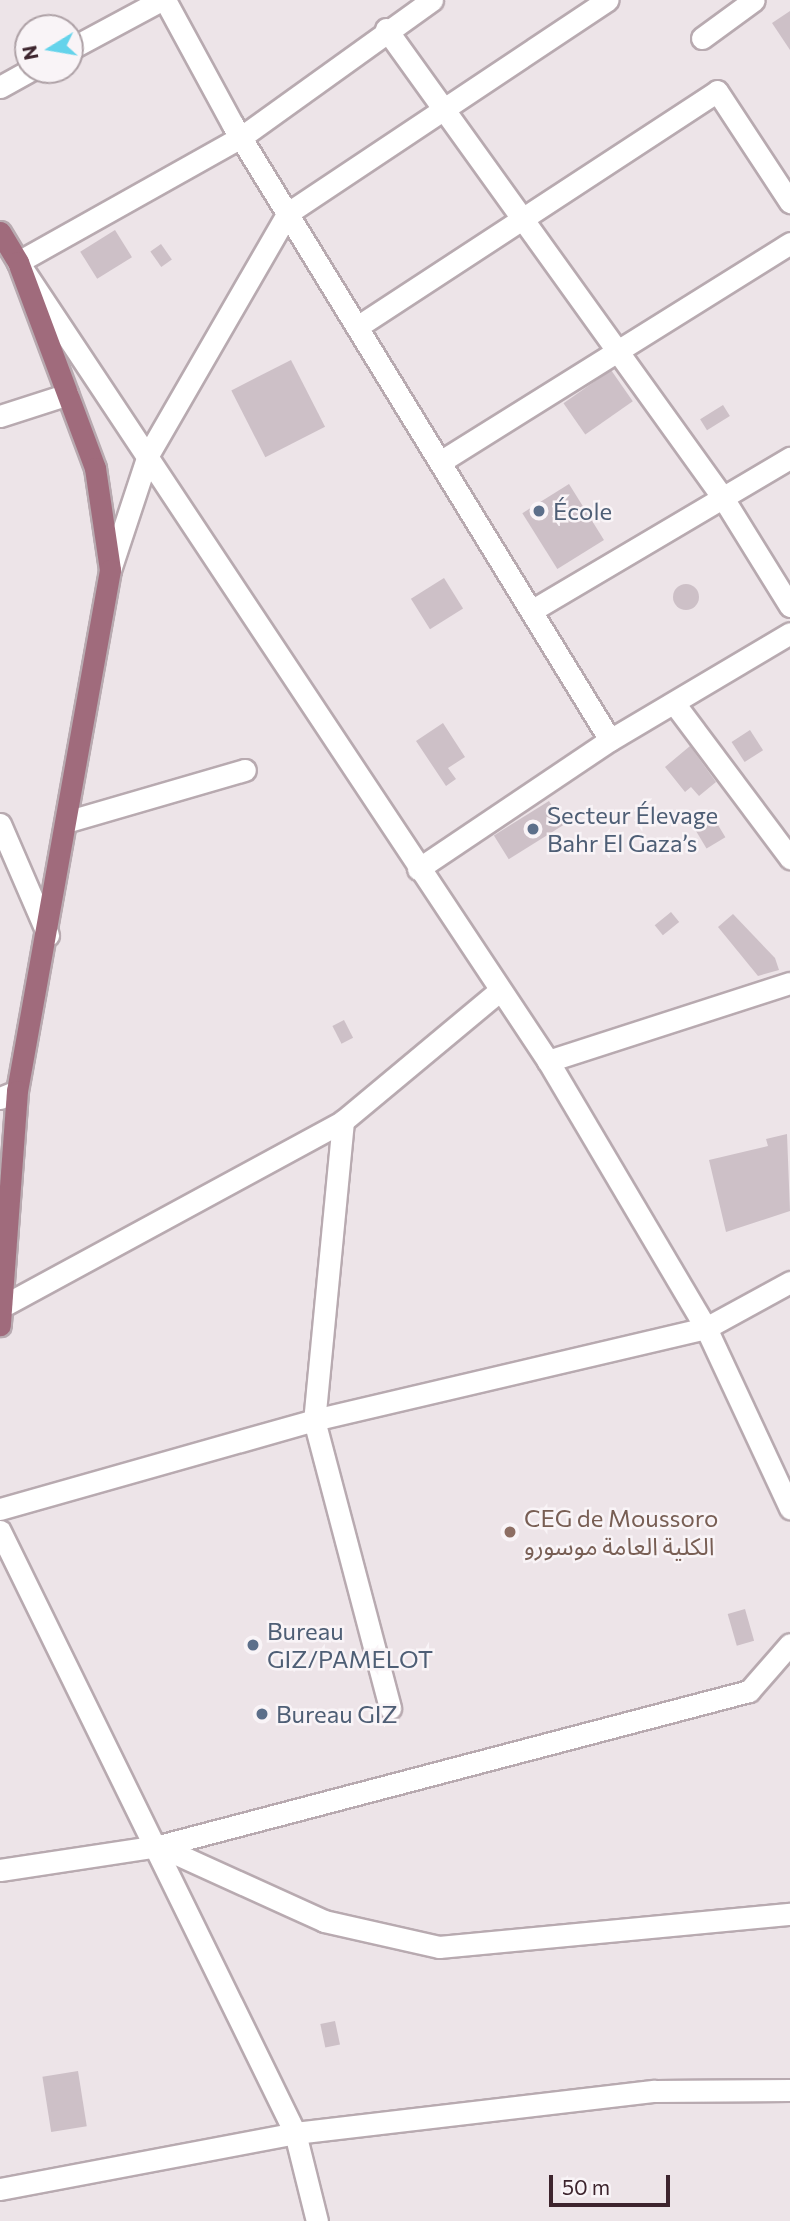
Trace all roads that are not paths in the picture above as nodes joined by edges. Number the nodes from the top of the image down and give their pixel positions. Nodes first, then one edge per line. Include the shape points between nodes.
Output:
1 (163, 0) edge
2 (432, 0) edge
3 (607, 0) edge
4 (754, 0) edge
5 (386, 29) junction
6 (702, 38) dead end
7 (84, 42) edge
8 (445, 110) junction
9 (241, 137) junction
10 (790, 202) edge
11 (288, 213) junction
12 (524, 218) junction
13 (0, 232) edge
14 (790, 243) edge
15 (18, 262) junction
16 (356, 327) junction
17 (620, 354) junction
18 (68, 394) junction
19 (0, 416) edge
20 (148, 455) junction
21 (790, 458) edge
22 (440, 462) junction
23 (723, 498) junction
24 (110, 570) junction
25 (790, 606) edge
26 (531, 611) junction
27 (790, 633) edge
28 (674, 703) junction
29 (610, 740) junction
30 (245, 770) dead end
31 (69, 821) junction
32 (0, 824) edge
33 (6, 850) edge
34 (790, 858) edge
35 (418, 869) junction
36 (48, 935) junction
37 (790, 983) edge
38 (499, 991) junction
39 (548, 1061) junction
40 (9, 1094) edge
41 (343, 1121) junction
42 (790, 1282) edge
43 (1, 1307) edge
44 (0, 1325) edge
45 (706, 1328) junction
46 (314, 1420) junction
47 (790, 1508) edge
48 (0, 1509) edge
49 (0, 1531) edge
50 (790, 1644) edge
51 (390, 1708) dead end
52 (159, 1846) junction
53 (0, 1870) edge
54 (790, 1914) edge
55 (790, 2090) edge
56 (295, 2133) junction
57 (0, 2189) edge
58 (317, 2221) edge

1 - 7 street
1 - 9 street
2 - 5 street
3 - 8 street
4 - 6 street
5 - 8 street
5 - 9 street
8 - 11 street
8 - 12 street
9 - 11 street
9 - 15 street
10 - 12 street via 717,91
11 - 16 street
11 - 20 street
12 - 16 street
12 - 17 street
13 - 15 main road
14 - 17 street
15 - 18 main road
15 - 20 street
16 - 22 street
17 - 22 street
17 - 23 street
18 - 19 street
18 - 24 main road via 95,468
20 - 24 street
20 - 35 street
21 - 23 street
22 - 26 street
23 - 25 street
23 - 26 street
24 - 31 main road
26 - 29 street
27 - 28 street
28 - 29 street
28 - 34 street
29 - 35 street
30 - 31 street
31 - 36 main road
32 - 33 street
33 - 36 street
35 - 38 street
36 - 40 main road
37 - 39 street
38 - 39 street
38 - 41 street
39 - 45 street
40 - 43 main road
41 - 43 street
41 - 46 street
42 - 45 street
43 - 44 main road
45 - 46 street
45 - 47 street
46 - 48 street
46 - 51 street
49 - 52 street
50 - 52 street via 749,1691
52 - 53 street
52 - 54 street via 324,1921 439,1947
52 - 56 street
55 - 56 street via 655,2091
56 - 57 street
56 - 58 street

